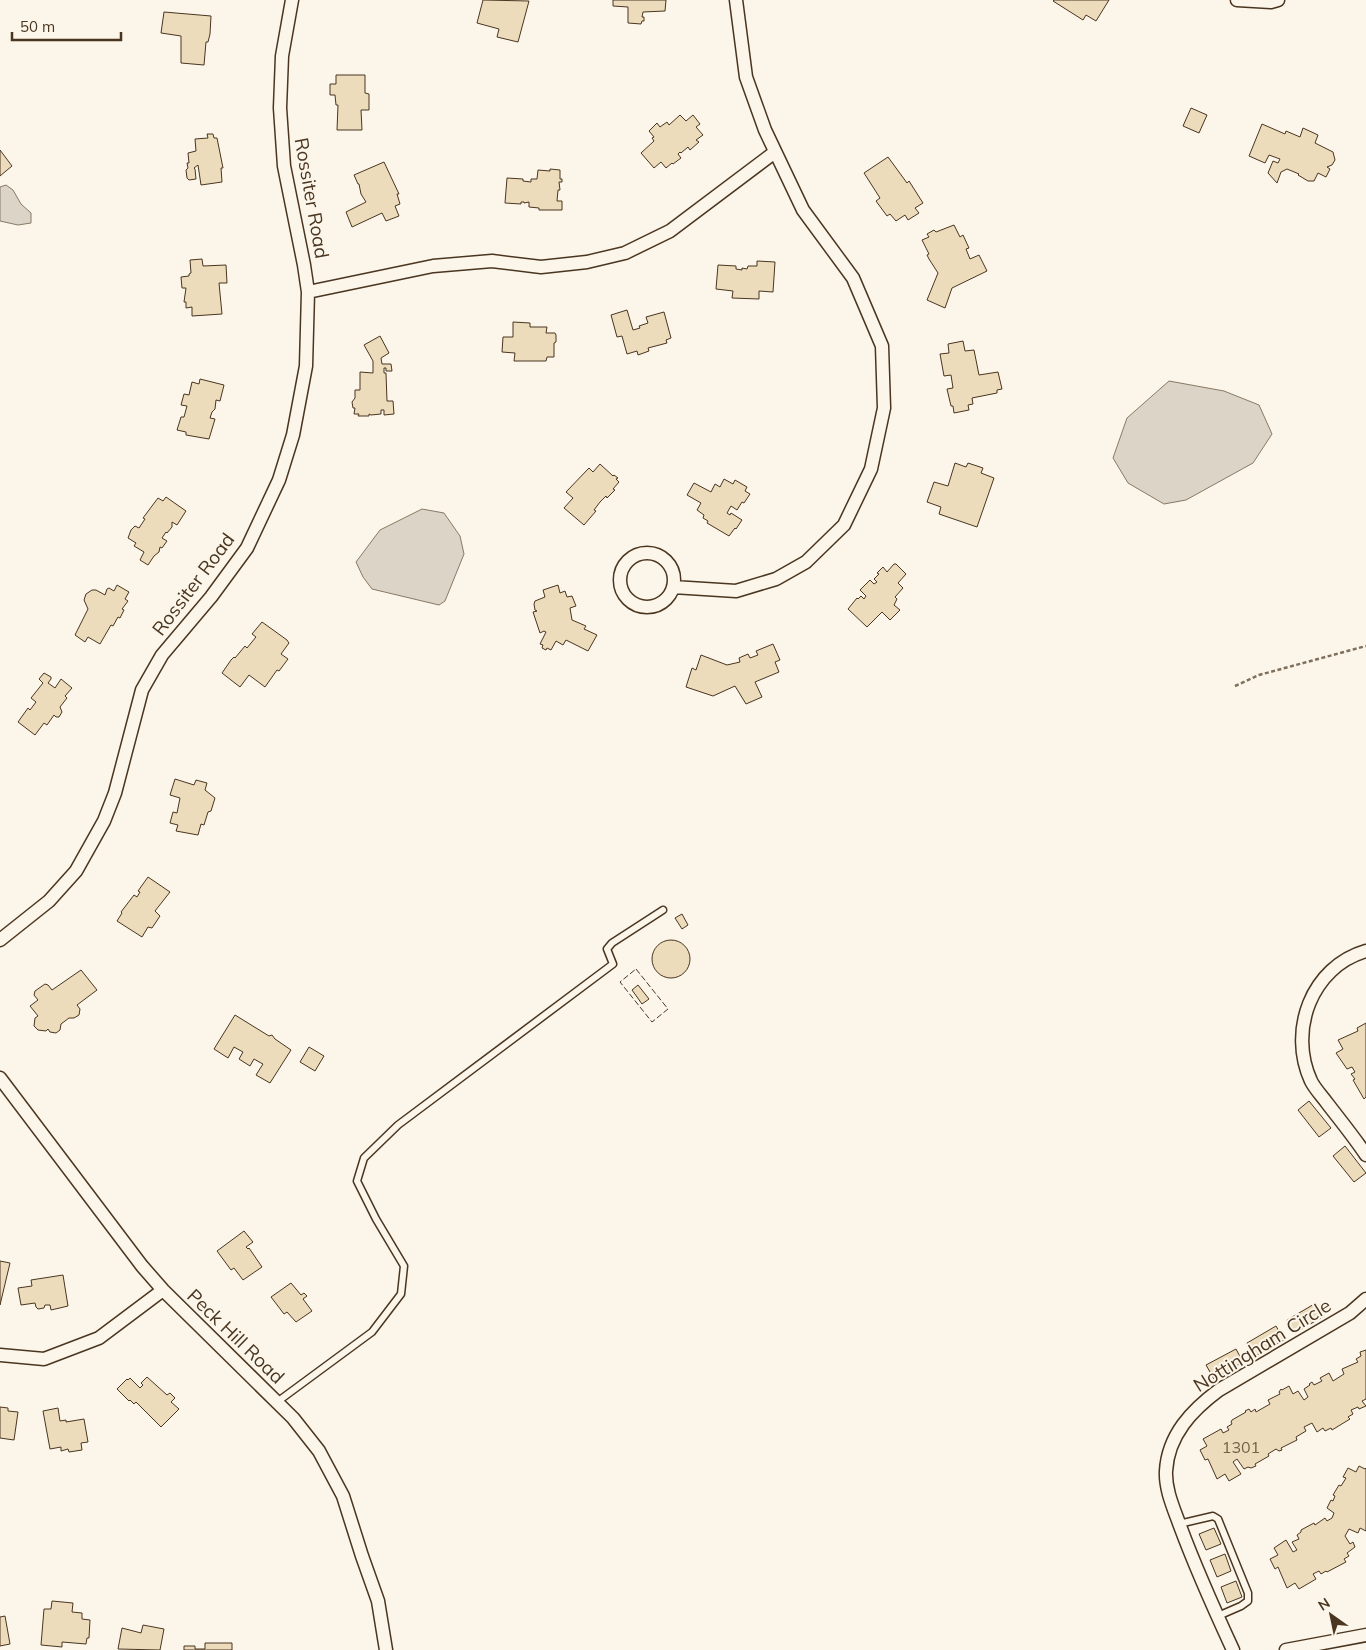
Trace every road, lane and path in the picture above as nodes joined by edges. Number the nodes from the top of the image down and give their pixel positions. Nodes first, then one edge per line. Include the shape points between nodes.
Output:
1 (292, 0) edge
2 (736, 0) edge
3 (1237, 0) edge
4 (1278, 0) edge
5 (775, 152) junction
6 (308, 292) junction
7 (673, 587) junction
8 (1366, 646) edge
9 (1235, 686) dead end
10 (664, 910) dead end
11 (0, 940) edge
12 (1366, 951) edge
13 (0, 1078) edge
14 (1366, 1156) edge
15 (163, 1290) junction
16 (1366, 1299) edge
17 (0, 1355) edge
18 (277, 1402) junction
19 (1180, 1524) junction
20 (1218, 1616) junction
21 (1366, 1635) edge
22 (386, 1650) edge
23 (1233, 1650) edge
24 (1286, 1650) edge

1 - 6 street, Rossiter Road via 282,56 280,117 284,166
2 - 5 street via 746,78
3 - 4 street
5 - 6 street via 670,230 625,253 587,262 541,267 492,261 433,266
5 - 7 street via 803,210 853,278 882,346 884,408 871,469 844,525 806,562 776,579 736,590
6 - 11 street, Rossiter Road via 304,381 293,436 279,480 247,548 162,655 142,690 112,801 76,871 49,901
7 - 7 street via 662,602 644,608 627,600 619,583 620,573 624,565 639,554 658,555 671,568
8 - 9 path via 1259,675
10 - 18 lane via 612,943 607,949 613,964 398,1125 364,1158 358,1181 404,1266 401,1294 372,1332
12 - 14 street via 1336,965 1326,974 1311,995 1302,1030 1303,1056 1312,1083
13 - 15 street, Peck Hill Road
15 - 17 street via 98,1338 44,1359
15 - 18 street, Peck Hill Road
16 - 19 street, Nottingham Circle via 1350,1313 1198,1405 1182,1425 1171,1448 1166,1471 1168,1494
18 - 22 street, Peck Hill Road via 319,1451 343,1496 378,1601
19 - 20 street, Nottingham Circle
19 - 20 lane via 1213,1516 1218,1519 1248,1593 1248,1601
20 - 23 street, Nottingham Circle
21 - 24 street

